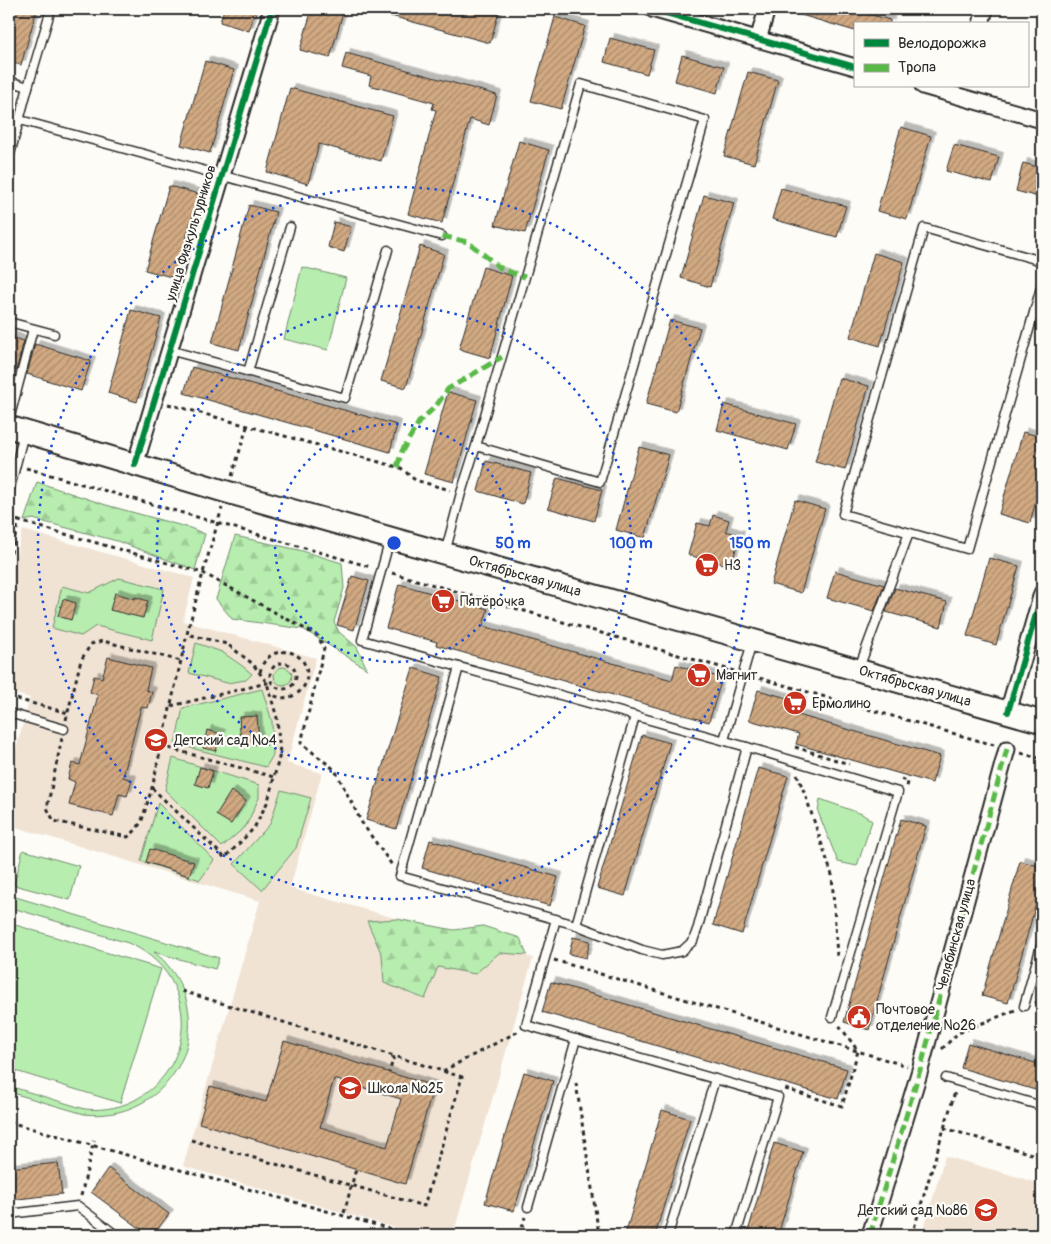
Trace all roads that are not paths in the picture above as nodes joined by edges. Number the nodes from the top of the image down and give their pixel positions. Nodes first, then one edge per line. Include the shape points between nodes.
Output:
1 (51, 9) edge
2 (272, 9) edge
3 (652, 9) edge
4 (768, 9) edge
5 (985, 9) edge
6 (982, 22) edge
7 (758, 40) junction
8 (854, 67) edge
9 (9, 81) edge
10 (28, 87) junction
11 (938, 88) edge
12 (961, 91) edge
13 (20, 120) junction
14 (1042, 120) edge
15 (9, 158) edge
16 (222, 176) junction
17 (290, 227) dead end
18 (442, 236) dead end
19 (388, 250) dead end
20 (1042, 261) edge
21 (1042, 284) edge
22 (9, 322) edge
23 (34, 328) junction
24 (54, 334) dead end
25 (169, 350) junction
26 (248, 372) junction
27 (14, 426) edge
28 (476, 446) junction
29 (135, 465) junction
30 (9, 492) edge
31 (909, 533) junction
32 (391, 538) junction
33 (445, 553) junction
34 (1042, 593) edge
35 (752, 640) junction
36 (458, 667) junction
37 (858, 669) junction
38 (1008, 712) junction
39 (10, 714) edge
40 (635, 716) junction
41 (1042, 722) edge
42 (9, 723) edge
43 (64, 729) road end
44 (724, 740) junction
45 (747, 746) junction
46 (1007, 749) road end
47 (556, 920) junction
48 (576, 926) junction
49 (1042, 942) edge
50 (1024, 1006) road end
51 (834, 1020) road end
52 (576, 1039) junction
53 (946, 1078) dead end
54 (715, 1079) junction
55 (1042, 1106) edge
56 (528, 1207) road end
57 (9, 1214) edge
58 (116, 1235) edge
59 (668, 1235) edge
60 (736, 1235) edge
61 (870, 1235) edge

1 - 10 lane
2 - 16 street, улица Физкультурников
3 - 7 street
4 - 7 street
5 - 6 street
7 - 8 street
9 - 10 lane
10 - 13 lane
11 - 12 street
12 - 14 street
13 - 15 lane
13 - 16 lane
16 - 18 lane
16 - 25 street, улица Физкультурников
17 - 26 lane
19 - 26 lane via 345,398
20 - 31 lane via 924,228 843,514
21 - 31 lane via 967,549
22 - 23 lane
23 - 24 lane
23 - 27 lane
25 - 26 lane
25 - 29 street, улица Физкультурников
27 - 29 main road, Октябрьская улица
27 - 30 lane via 15,465
28 - 28 lane via 581,84 705,120 600,482
28 - 33 lane
29 - 32 main road, Октябрьская улица
31 - 37 lane
32 - 33 main road, Октябрьская улица
32 - 36 lane via 362,640
33 - 35 main road, Октябрьская улица
34 - 38 street
35 - 37 main road, Октябрьская улица
35 - 44 lane
36 - 40 lane
36 - 47 lane via 400,876
37 - 38 main road, Октябрьская улица
38 - 41 main road, Октябрьская улица
39 - 42 lane
39 - 43 lane
40 - 44 lane
40 - 48 lane
44 - 45 lane
45 - 48 lane via 693,941 682,951 662,955
45 - 51 lane via 898,792
46 - 61 street, Челябинская улица via 920,1070
47 - 48 lane
47 - 52 lane via 526,1025
49 - 50 lane
52 - 54 lane
52 - 56 lane
53 - 55 lane
54 - 59 lane
54 - 60 lane via 778,1097
57 - 58 lane via 78,1206

